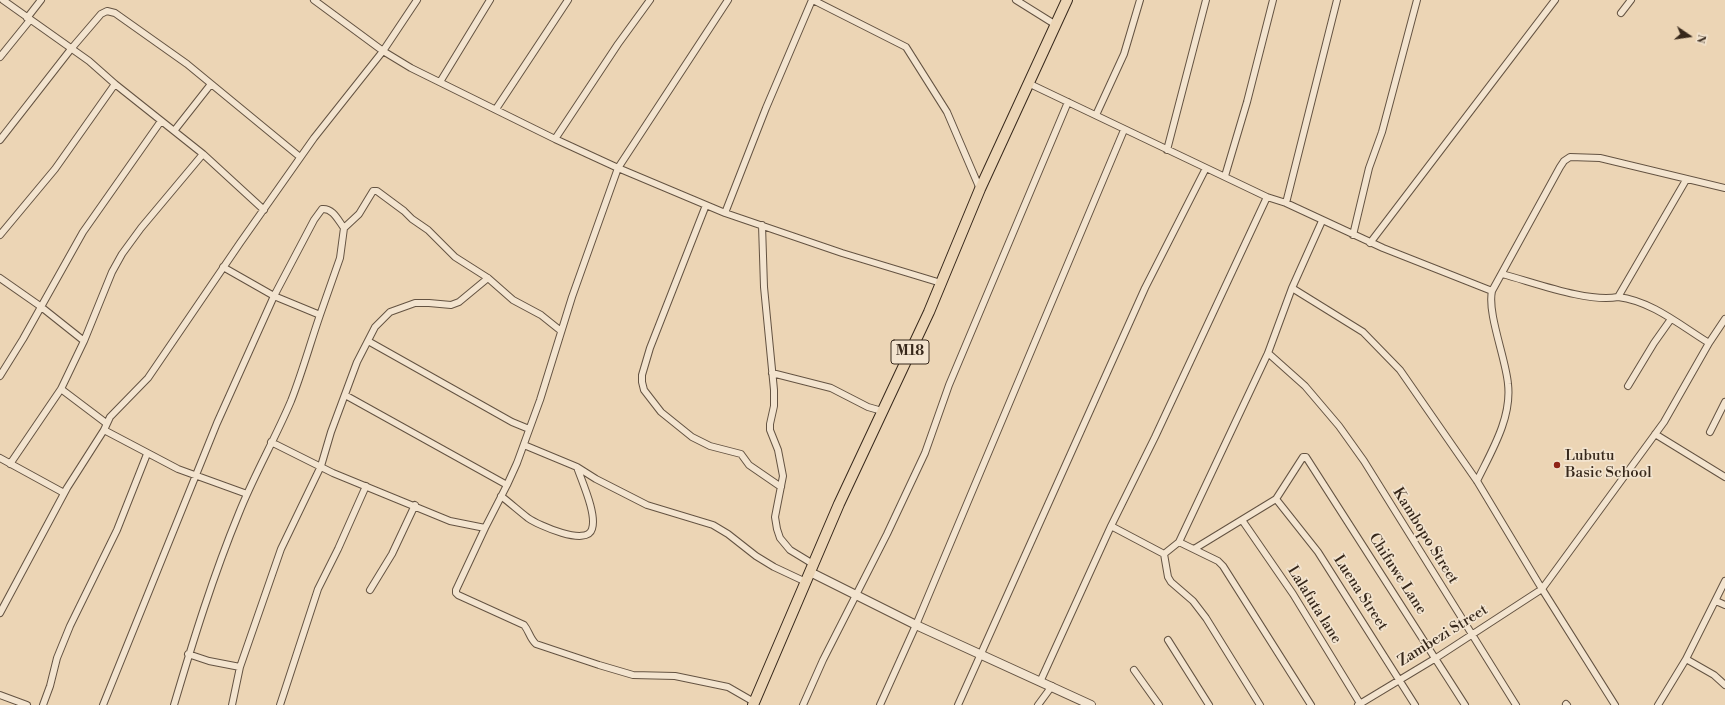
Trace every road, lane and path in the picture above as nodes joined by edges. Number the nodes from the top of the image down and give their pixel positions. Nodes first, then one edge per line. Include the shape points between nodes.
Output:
1 (3, 0) edge
2 (41, 0) edge
3 (314, 0) edge
4 (417, 0) edge
5 (490, 0) edge
6 (568, 0) edge
7 (650, 0) edge
8 (728, 0) edge
9 (813, 0) edge
10 (1016, 0) edge
11 (1067, 0) edge
12 (1140, 0) edge
13 (1206, 0) edge
14 (1273, 0) edge
15 (1337, 0) edge
16 (1417, 0) edge
17 (1555, 0) edge
18 (1631, 0) edge
19 (1621, 13) dead end
20 (28, 19) junction
21 (1056, 25) junction
22 (71, 49) junction
23 (383, 51) junction
24 (0, 57) edge
25 (440, 82) junction
26 (115, 84) junction
27 (211, 84) junction
28 (1030, 84) junction
29 (1068, 102) junction
30 (496, 109) junction
31 (1096, 115) junction
32 (162, 120) junction
33 (1124, 130) junction
34 (174, 131) junction
35 (555, 139) junction
36 (0, 140) edge
37 (1167, 150) junction
38 (203, 154) junction
39 (300, 157) junction
40 (618, 168) junction
41 (1206, 168) junction
42 (1225, 176) junction
43 (1686, 180) junction
44 (1725, 188) edge
45 (980, 190) junction
46 (1266, 197) junction
47 (1286, 204) junction
48 (706, 205) junction
49 (264, 210) junction
50 (725, 213) junction
51 (1322, 221) junction
52 (762, 226) junction
53 (344, 228) junction
54 (0, 235) edge
55 (1353, 235) junction
56 (1370, 243) junction
57 (223, 267) junction
58 (1502, 274) junction
59 (0, 278) edge
60 (488, 278) junction
61 (941, 283) junction
62 (1292, 288) junction
63 (1492, 291) junction
64 (274, 296) junction
65 (1618, 296) junction
66 (40, 306) junction
67 (320, 315) junction
68 (1671, 319) junction
69 (1725, 319) edge
70 (561, 331) junction
71 (84, 341) junction
72 (368, 341) junction
73 (1709, 343) junction
74 (1268, 353) junction
75 (772, 373) junction
76 (0, 376) edge
77 (1628, 386) dead end
78 (61, 389) junction
79 (345, 395) junction
80 (1725, 402) edge
81 (882, 411) junction
82 (106, 423) junction
83 (528, 429) junction
84 (104, 430) junction
85 (1710, 432) dead end
86 (1655, 434) junction
87 (271, 442) junction
88 (524, 445) junction
89 (147, 454) junction
90 (0, 458) edge
91 (10, 464) junction
92 (321, 466) junction
93 (577, 467) junction
94 (196, 475) junction
95 (1725, 477) edge
96 (1477, 481) junction
97 (507, 485) junction
98 (366, 486) junction
99 (781, 487) junction
100 (64, 493) junction
101 (247, 494) junction
102 (501, 496) junction
103 (1276, 499) junction
104 (415, 505) junction
105 (1242, 520) junction
106 (1111, 526) junction
107 (485, 528) junction
108 (1179, 542) junction
109 (1194, 549) junction
110 (1164, 554) junction
111 (810, 573) junction
112 (1725, 581) edge
113 (1542, 589) junction
114 (370, 590) dead end
115 (855, 596) junction
116 (1716, 601) junction
117 (1725, 605) edge
118 (0, 613) edge
119 (916, 625) junction
120 (1471, 635) junction
121 (1168, 640) dead end
122 (188, 654) junction
123 (980, 655) junction
124 (1436, 658) junction
125 (1686, 659) junction
126 (240, 667) junction
127 (1134, 670) dead end
128 (1399, 679) junction
129 (1040, 682) junction
130 (1725, 685) edge
131 (1052, 686) junction
132 (0, 695) edge
133 (754, 703) edge
134 (1360, 704) edge
135 (27, 705) edge
136 (43, 705) edge
137 (103, 705) edge
138 (174, 705) edge
139 (232, 705) edge
140 (280, 705) edge
141 (803, 705) edge
142 (880, 705) edge
143 (958, 705) edge
144 (1038, 705) edge
145 (1090, 705) edge
146 (1159, 705) edge
147 (1209, 705) edge
148 (1260, 705) edge
149 (1311, 705) edge
150 (1415, 705) edge
151 (1465, 705) edge
152 (1516, 705) edge
153 (1615, 705) edge
154 (1658, 705) edge

1 - 20 street
2 - 20 street
3 - 23 street
4 - 23 street
5 - 25 street
6 - 30 street
7 - 35 street
8 - 40 street
9 - 45 street via 906,47 947,112
9 - 50 street via 766,108
10 - 21 street
11 - 21 main road, M18
12 - 31 street via 1124,54
13 - 37 street
14 - 42 street
15 - 47 street
16 - 55 street via 1382,132 1369,168
17 - 56 street
18 - 19 street
20 - 22 street
20 - 24 street
21 - 28 main road, M18
22 - 26 street
22 - 27 street via 101,14 107,11 115,13
22 - 36 street
23 - 25 street
23 - 39 street
25 - 30 street
26 - 32 street
26 - 54 street via 55,169
27 - 34 street
27 - 39 street
28 - 29 street
28 - 45 main road, M18
29 - 31 street
29 - 115 street via 949,385 925,454
30 - 35 street
31 - 33 street
32 - 34 street
32 - 66 street via 82,232
33 - 37 street
33 - 119 street
34 - 38 street
35 - 40 street
37 - 41 street
38 - 49 street
38 - 71 street via 122,254
39 - 49 street
40 - 48 street
40 - 70 street
41 - 42 street
41 - 123 street via 1145,288
42 - 46 street
43 - 44 street
43 - 58 street via 1600,158 1570,157 1560,166
43 - 65 street
45 - 61 main road, M18
46 - 47 street
46 - 106 street
47 - 51 street
48 - 50 street
48 - 99 street via 650,348 642,375 644,390 661,412 692,437 710,446 742,454 749,465
49 - 57 street
50 - 52 street
51 - 55 street
51 - 62 street
52 - 61 street
52 - 75 street via 764,287
53 - 60 street via 359,214 373,191 377,191 428,230 456,257
53 - 64 street via 334,214 322,209 304,237
53 - 67 street via 340,258
55 - 56 street
56 - 63 street
57 - 64 street
57 - 82 street via 148,378
58 - 63 street
58 - 65 street via 1583,296
59 - 66 street
60 - 70 street via 513,300 536,312
60 - 72 street via 459,302 451,305 422,302 390,312 374,327
61 - 81 main road, M18
62 - 74 street
62 - 96 street via 1363,332 1400,370
63 - 96 street via 1492,308 1508,383 1509,400 1505,417
64 - 67 street
64 - 94 street
65 - 68 street via 1653,308
66 - 71 street
66 - 76 street
67 - 87 street via 302,371
68 - 73 street
68 - 77 street
69 - 73 street
70 - 83 street via 540,400
71 - 78 street
72 - 79 street
72 - 83 street
73 - 86 street
74 - 108 street
74 - 120 street, Kambopo Street via 1304,386 1339,426 1364,461
75 - 81 street via 831,388 868,407
75 - 99 street via 774,406 770,424 780,458 783,476
78 - 82 street
78 - 91 street
79 - 92 street
79 - 97 street
80 - 85 street
81 - 111 main road, M18
82 - 84 street
83 - 88 street
84 - 89 street
84 - 100 street
86 - 95 street
86 - 113 street
87 - 92 street
87 - 101 street
88 - 93 street
88 - 97 street
89 - 94 street
89 - 136 street via 117,530 56,658
90 - 91 street
91 - 100 street
92 - 98 street
92 - 126 street via 281,549
93 - 102 street via 593,522 591,533 586,536 572,536 536,522
93 - 111 street via 596,480 647,505 713,525 762,560
94 - 101 street
94 - 137 street
96 - 113 street
97 - 102 street
98 - 104 street
98 - 140 street via 318,589
99 - 111 street via 775,517 780,538
100 - 118 street
101 - 122 street
102 - 107 street
103 - 105 street
103 - 124 street, Chifuwe Lane via 1306,457
103 - 128 street, Luena Street via 1318,552
104 - 107 street via 450,521
104 - 114 street via 392,554
105 - 109 street
105 - 134 street, Lalafuta lane via 1294,594
106 - 110 street
106 - 129 street
107 - 133 street via 456,590 458,595 524,626 536,644 633,675 675,676 728,687
108 - 109 street
108 - 110 street
109 - 149 street via 1223,566
110 - 148 street via 1171,582 1193,601 1218,635
111 - 115 street
111 - 133 main road, M18
112 - 116 street
113 - 120 street, Zambezi Street
113 - 153 street
115 - 119 street
115 - 141 street
116 - 117 street
116 - 125 street
119 - 123 street
119 - 142 street
120 - 124 street, Zambezi Street
120 - 152 street, Kambopo Street
121 - 147 street
122 - 126 street
122 - 138 street
123 - 129 street
123 - 143 street
124 - 128 street, Zambezi Street
124 - 151 street, Chifuwe Lane
125 - 130 street via 1714,675
125 - 154 street
126 - 139 street
127 - 146 street
128 - 134 street, Zambezi Street
128 - 150 street, Luena Street
129 - 131 street
131 - 144 street
131 - 145 street
132 - 135 street

